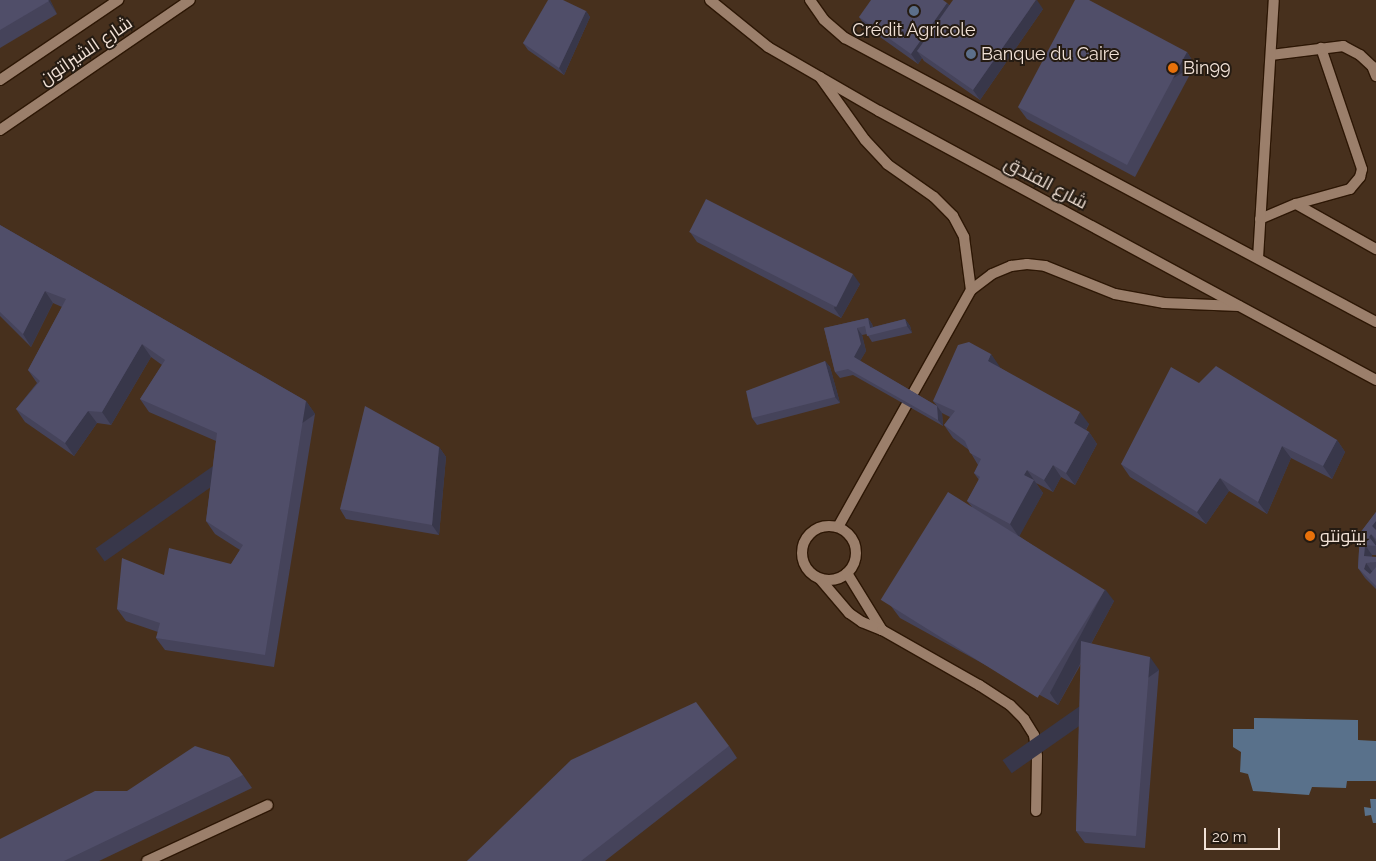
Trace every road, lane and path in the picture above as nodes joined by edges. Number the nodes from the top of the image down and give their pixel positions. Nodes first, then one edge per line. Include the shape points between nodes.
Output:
1 (118, 0) edge
2 (190, 0) edge
3 (710, 0) edge
4 (810, 0) edge
5 (1274, 0) edge
6 (1321, 48) junction
7 (1271, 55) junction
8 (1376, 76) edge
9 (820, 77) junction
10 (0, 80) edge
11 (0, 130) edge
12 (1296, 204) junction
13 (1260, 219) junction
14 (1376, 249) edge
15 (1258, 258) junction
16 (971, 290) junction
17 (1239, 306) junction
18 (1376, 322) edge
19 (1376, 380) edge
20 (838, 527) junction
21 (847, 574) junction
22 (820, 579) junction
23 (882, 630) junction
24 (268, 805) dead end
25 (1036, 811) dead end
26 (147, 861) edge

1 - 10 street, شارع الشيراتون
2 - 11 street, شارع الشيراتون
3 - 9 street, شارع الفندق via 768,46
4 - 15 street, شارع الفندق via 824,20 845,38
5 - 7 street
6 - 7 street
6 - 8 street via 1343,46 1360,55 1372,66
6 - 12 street via 1362,169 1356,184 1350,189
7 - 13 street
9 - 16 street via 865,140 887,164 934,196 953,216 964,237
9 - 17 street, شارع الفندق
12 - 13 street
12 - 14 street
13 - 15 street
15 - 18 street, شارع الفندق
16 - 17 street via 992,274 1027,264 1045,266 1115,294 1164,303
16 - 20 street
17 - 19 street, شارع الفندق
20 - 21 street via 850,535 856,548 855,562
20 - 22 street via 824,526 812,532 804,544 803,558 809,571
21 - 22 street via 834,580
21 - 23 street
22 - 23 street via 849,612 862,622
23 - 25 street via 979,685 1010,705 1024,719 1034,735 1037,756
24 - 26 street

